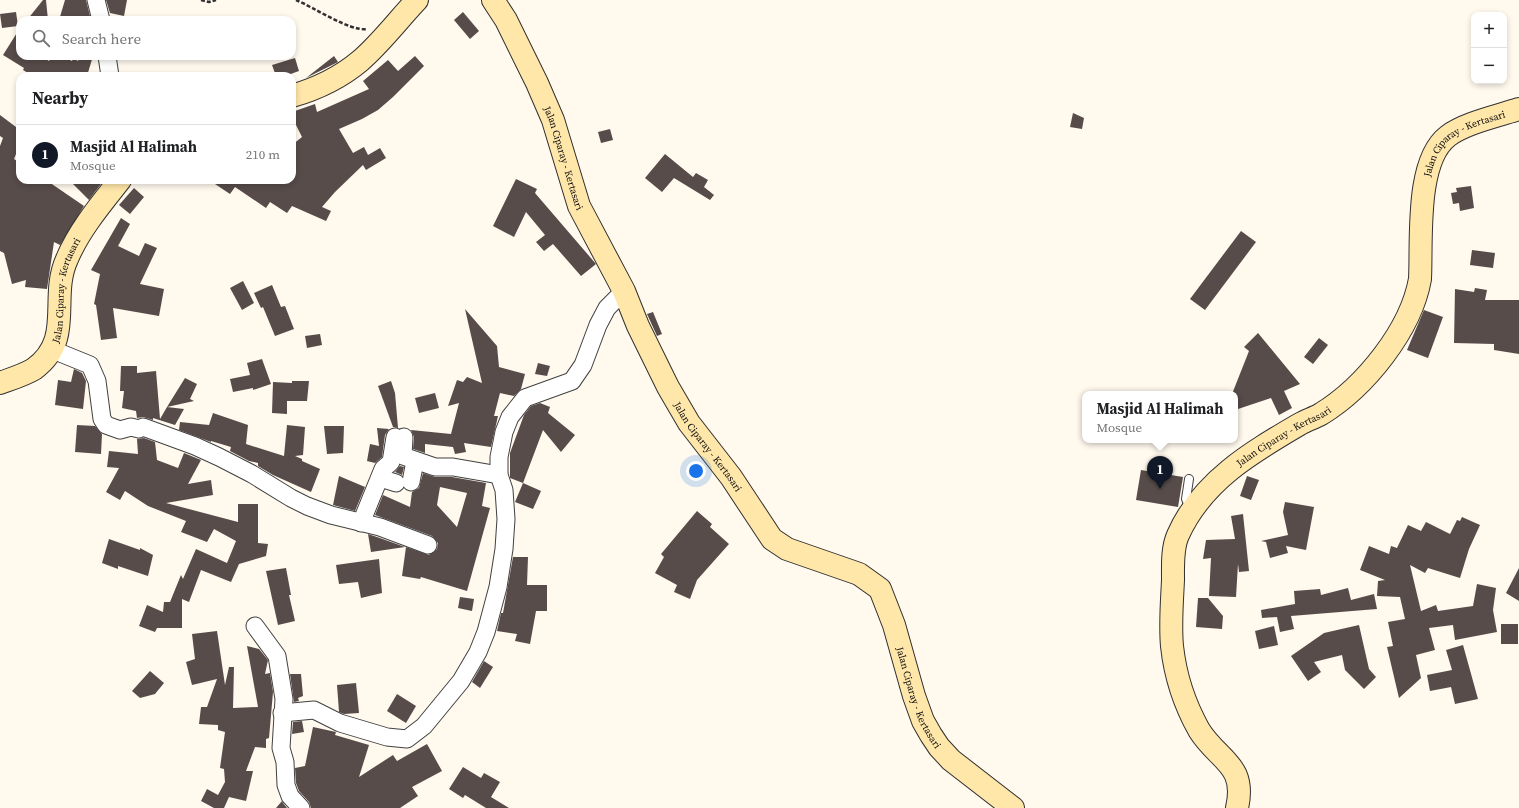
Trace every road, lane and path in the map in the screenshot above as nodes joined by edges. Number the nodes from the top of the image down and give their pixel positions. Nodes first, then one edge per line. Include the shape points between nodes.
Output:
1 (96, 0) edge
2 (200, 0) edge
3 (216, 0) edge
4 (296, 0) edge
5 (417, 0) edge
6 (493, 0) edge
7 (100, 16) edge
8 (371, 29) dead end
9 (108, 60) edge
10 (109, 72) edge
11 (296, 95) edge
12 (1519, 109) edge
13 (113, 185) edge
14 (624, 291) junction
15 (52, 350) junction
16 (0, 383) edge
17 (415, 461) junction
18 (499, 475) junction
19 (380, 478) junction
20 (1189, 479) dead end
21 (1192, 510) junction
22 (361, 523) junction
23 (428, 545) dead end
24 (255, 626) dead end
25 (282, 713) junction
26 (301, 808) edge
27 (1013, 808) edge
28 (1237, 808) edge

1 - 7 street
2 - 3 path
4 - 8 path via 316,8 335,20 362,30
5 - 11 main road via 360,62 331,80
6 - 14 main road, Jalan Ciparay - Kertasari via 506,20 553,120 579,206
9 - 10 street
12 - 21 main road, Jalan Ciparay - Kertasari via 1466,127 1448,136 1436,148 1425,178 1417,294 1402,328 1366,375 1348,394 1320,414 1265,444 1227,471 1208,489
13 - 15 main road, Jalan Ciparay - Kertasari via 67,258 60,289 57,340
14 - 18 street via 607,308 583,365 572,381 525,398 510,417 499,457
14 - 27 main road, Jalan Ciparay - Kertasari via 657,366 689,422 731,476 772,539 787,549 859,574 880,589 894,625 923,721 939,747 952,760
15 - 16 main road, Jalan Ciparay - Kertasari via 33,369
15 - 22 street via 90,365 97,381 102,419 106,425 120,430 131,427 143,428 195,446 252,474 291,498 331,515
17 - 18 street via 435,467 453,467
17 - 19 street via 404,483
17 - 19 street via 403,456 400,435 391,462 383,469
18 - 25 street via 504,490 504,549 498,587 486,632 461,681 424,726 407,739 387,737 340,723 314,710
19 - 22 street
20 - 21 lane via 1186,498
21 - 28 main road, Jalan Ciparay - Kertasari via 1177,536 1174,556 1172,647 1185,701 1199,730 1236,774 1240,789
22 - 23 street via 380,527
24 - 25 street via 277,656 283,693
25 - 26 street via 281,748 285,762 286,785 290,796

